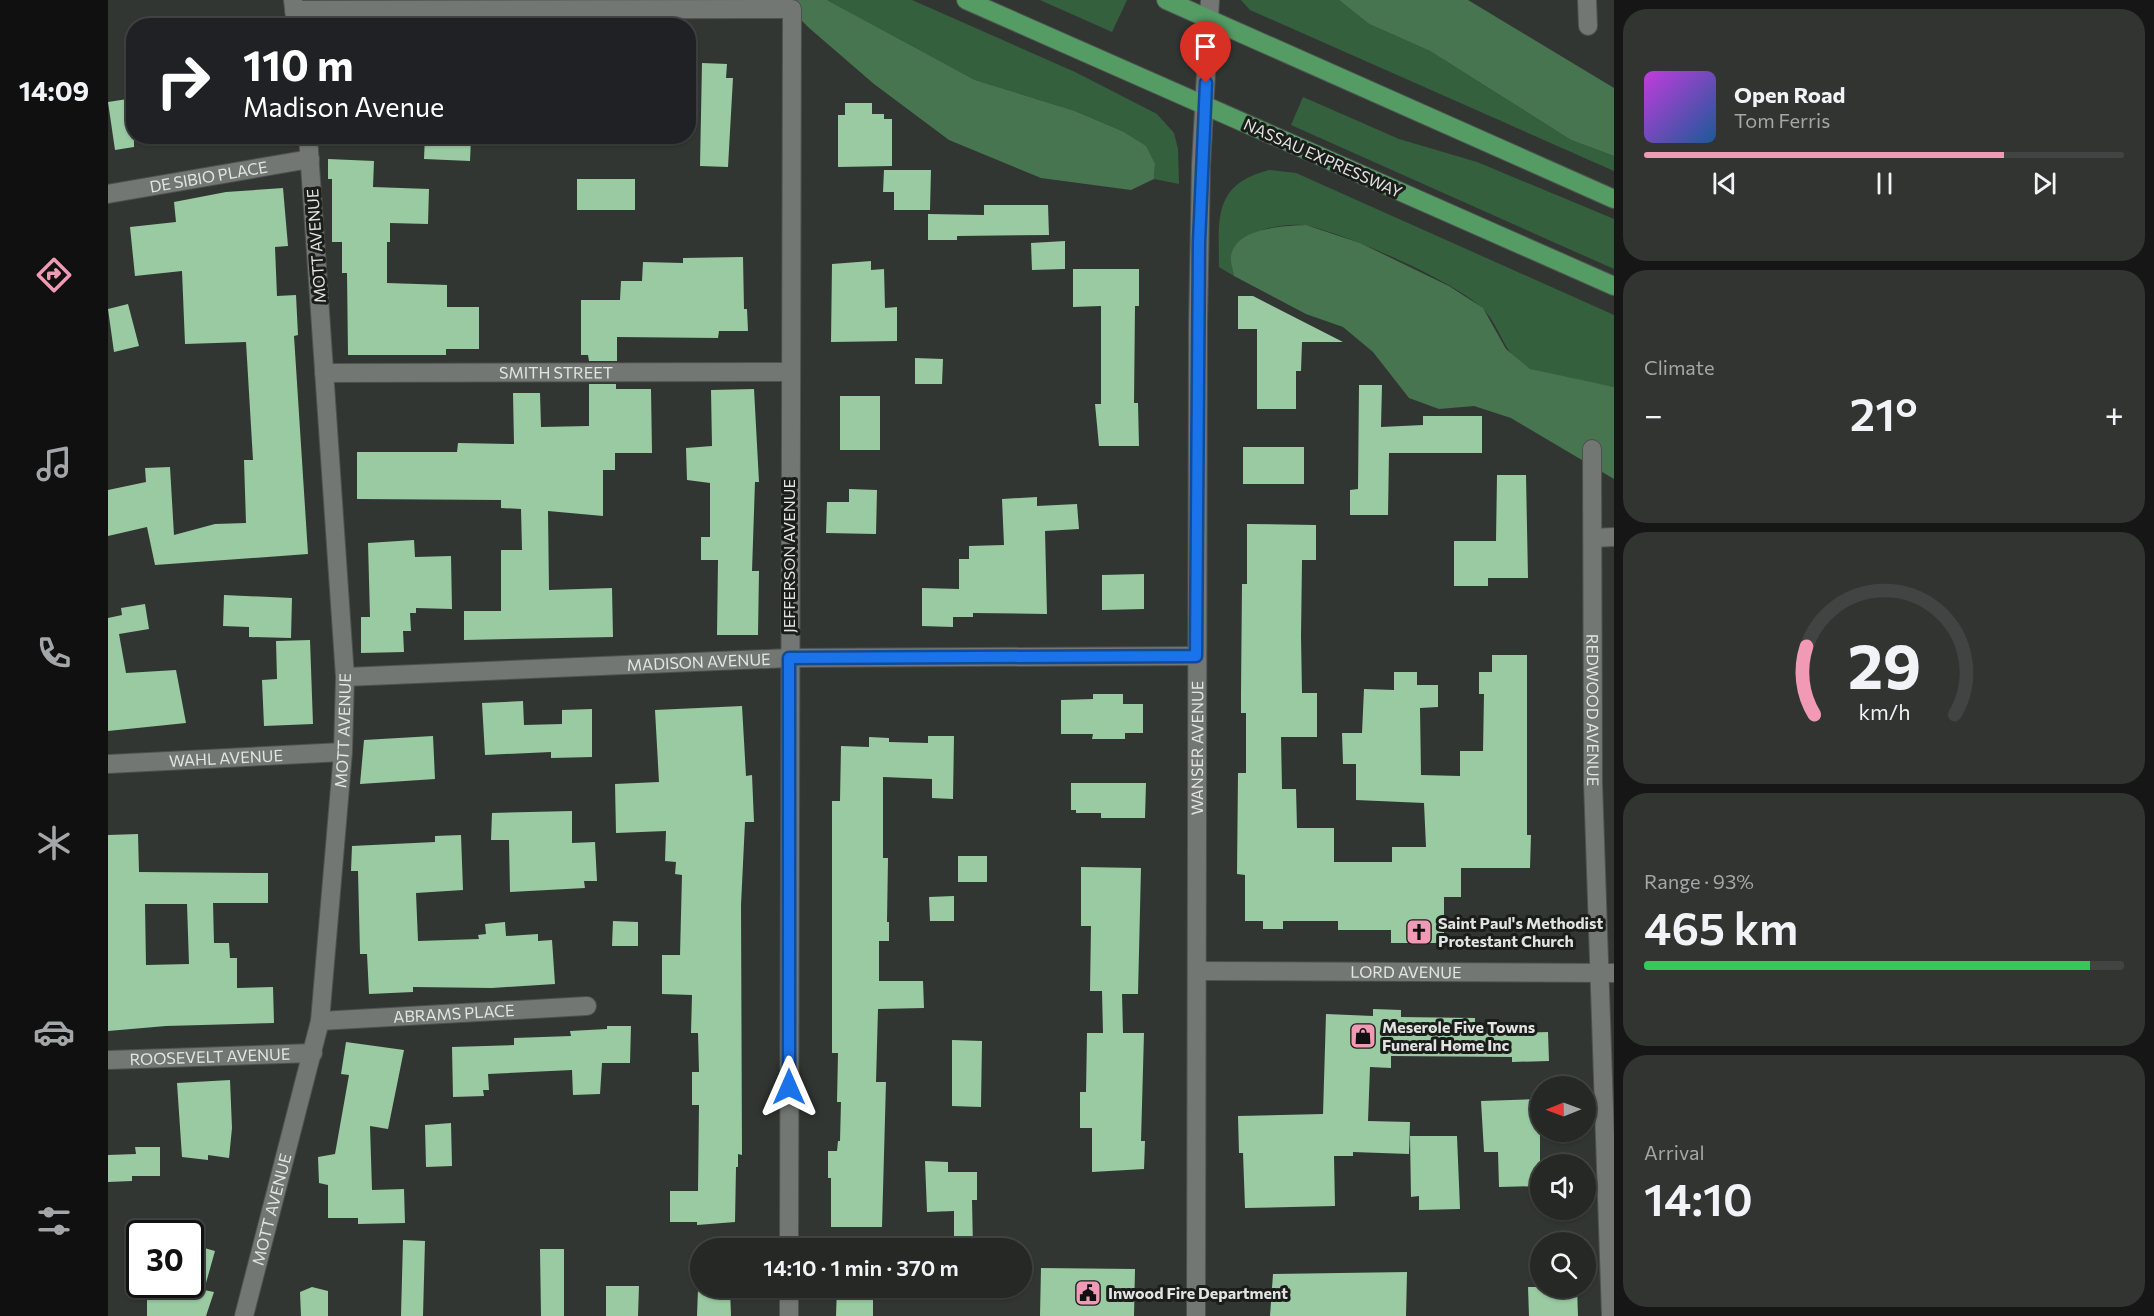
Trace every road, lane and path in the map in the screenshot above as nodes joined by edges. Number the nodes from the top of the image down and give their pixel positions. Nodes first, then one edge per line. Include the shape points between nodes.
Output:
1 (966, 0) edge
2 (1166, 0) edge
3 (1210, 0) edge
4 (1587, 0) edge
5 (295, 12) edge
6 (1209, 18) junction
7 (1588, 26) dead end
8 (1204, 105) junction
9 (309, 144) edge
10 (310, 159) junction
11 (108, 194) edge
12 (1614, 199) edge
13 (1614, 286) edge
14 (789, 372) junction
15 (324, 373) junction
16 (1592, 449) dead end
17 (1614, 537) edge
18 (1593, 538) junction
19 (1196, 656) junction
20 (789, 658) junction
21 (345, 677) junction
22 (343, 752) junction
23 (108, 764) edge
24 (1198, 971) junction
25 (1606, 973) edge
26 (587, 1006) dead end
27 (320, 1021) junction
28 (313, 1053) junction
29 (108, 1060) edge
30 (789, 1238) edge
31 (789, 1298) edge
32 (244, 1316) edge
33 (789, 1316) edge
34 (1196, 1316) edge
35 (1611, 1316) edge

1 - 8 highway, NASSAU EXPRESSWAY
2 - 6 highway
3 - 6 street, WANSER AVENUE
4 - 7 street
5 - 14 street, JEFFERSON AVENUE via 792,9
6 - 8 street, WANSER AVENUE
6 - 12 highway
8 - 13 highway, NASSAU EXPRESSWAY
8 - 19 street, WANSER AVENUE via 1199,242
9 - 10 street, MOTT AVENUE
10 - 11 street, DE SIBIO PLACE
10 - 15 street, MOTT AVENUE
14 - 15 street, SMITH STREET
14 - 20 street, JEFFERSON AVENUE
15 - 21 street, MOTT AVENUE
16 - 18 street, REDWOOD AVENUE
17 - 18 street
18 - 25 street, REDWOOD AVENUE via 1593,782
19 - 20 street, MADISON AVENUE
19 - 24 street, WANSER AVENUE
20 - 21 street, MADISON AVENUE
20 - 30 street, JEFFERSON AVENUE
21 - 22 street, MOTT AVENUE
22 - 23 street, WAHL AVENUE
22 - 27 street, MOTT AVENUE
24 - 25 street, LORD AVENUE
24 - 34 street, WANSER AVENUE
25 - 35 street, REDWOOD AVENUE
26 - 27 street, ABRAMS PLACE
27 - 28 street, MOTT AVENUE
28 - 29 street, ROOSEVELT AVENUE
28 - 32 street, MOTT AVENUE
31 - 33 street

